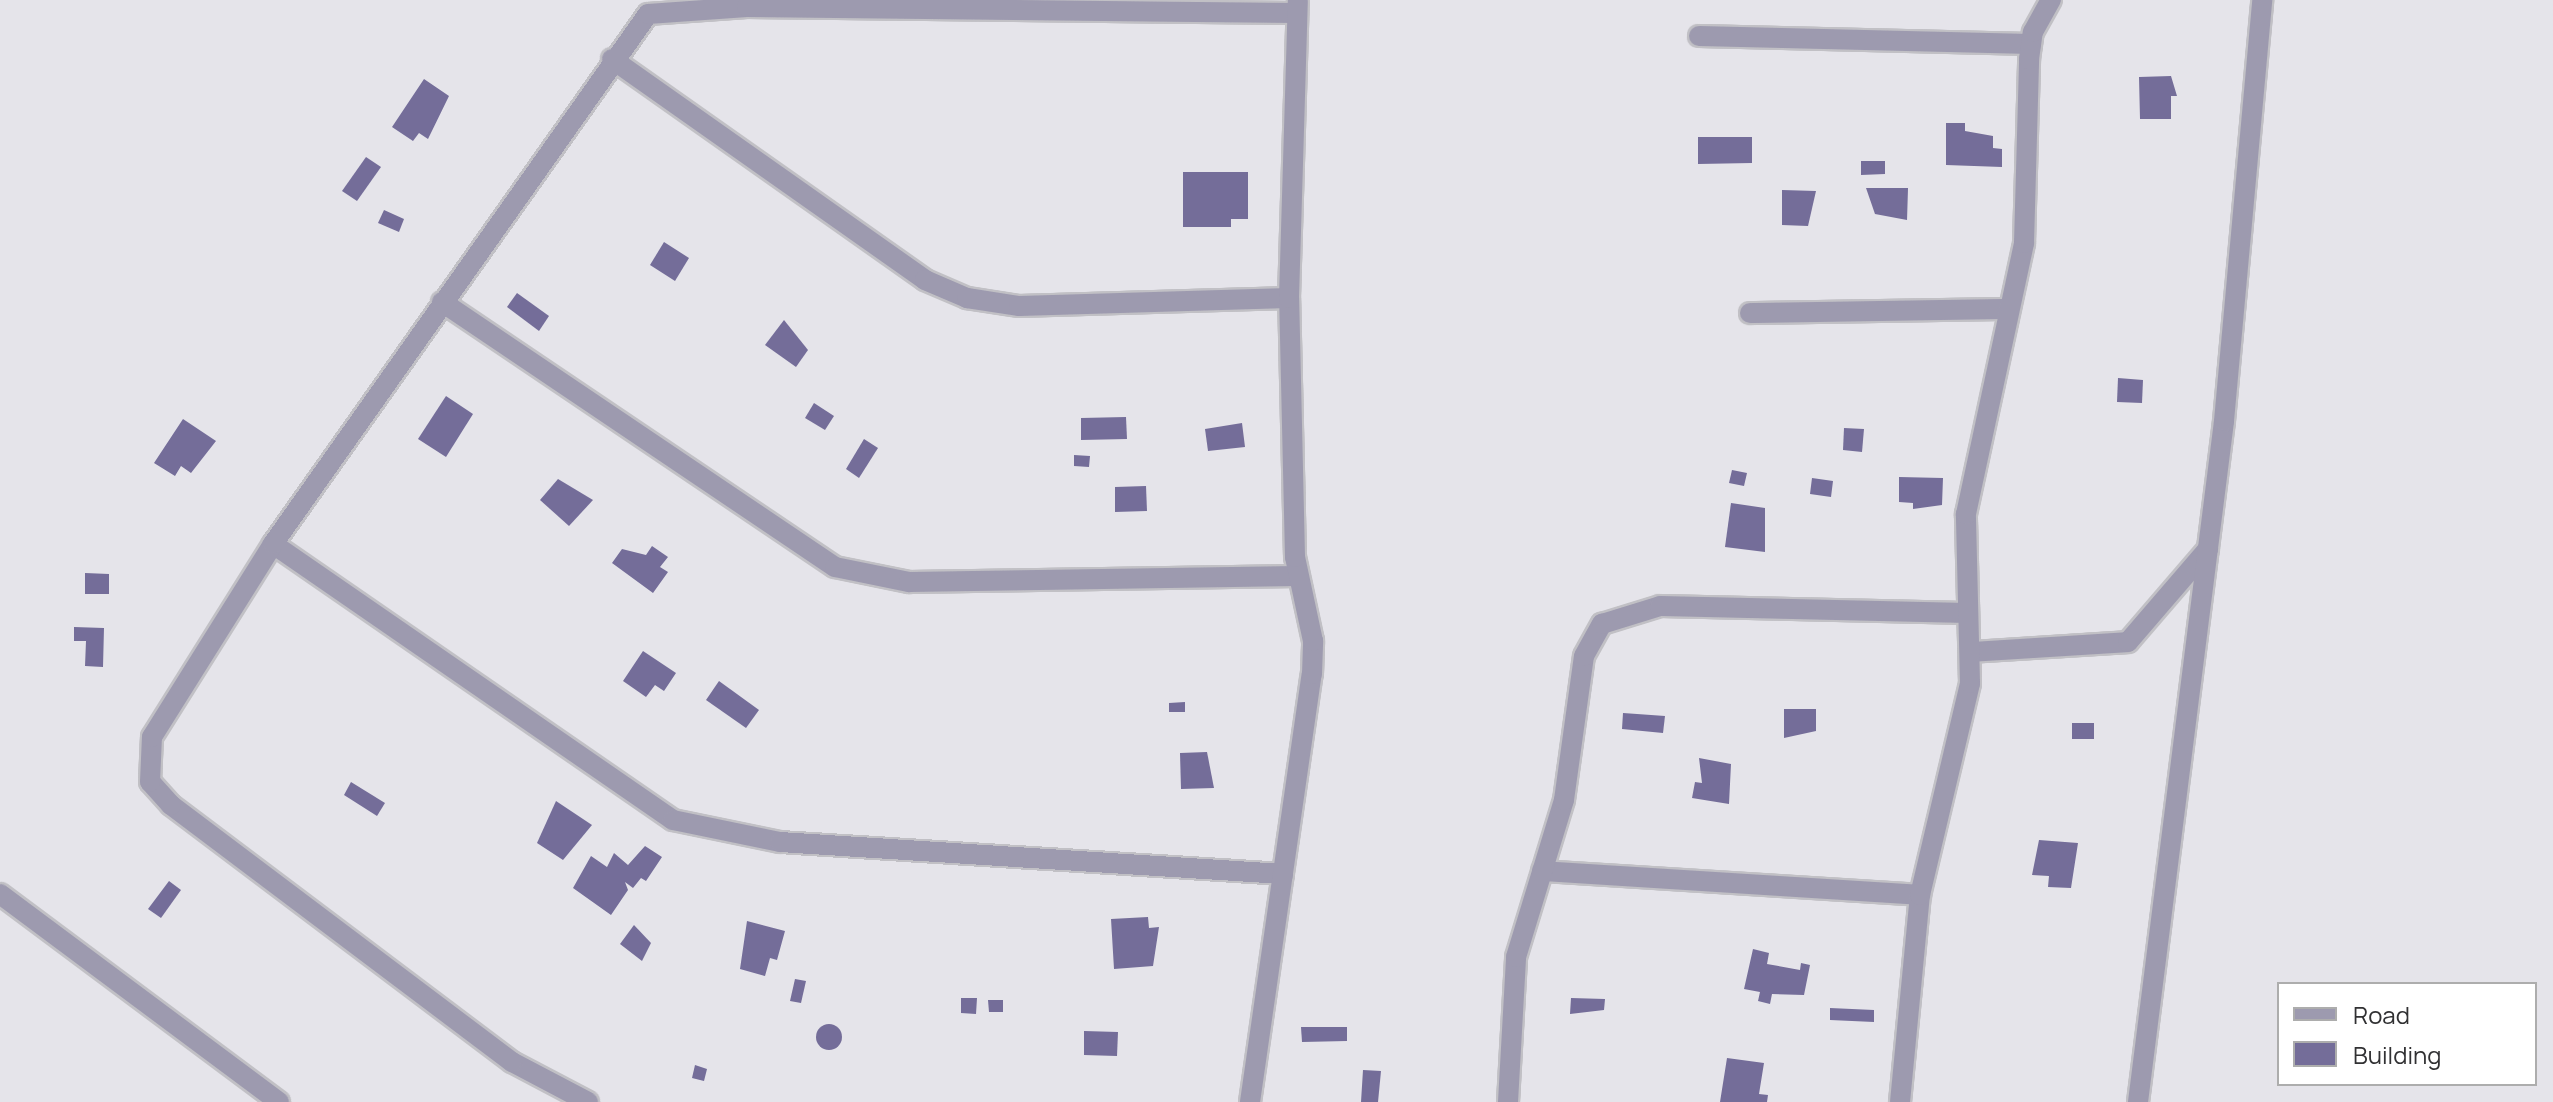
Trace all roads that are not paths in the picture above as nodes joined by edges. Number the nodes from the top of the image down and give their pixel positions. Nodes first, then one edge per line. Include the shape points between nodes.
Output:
1 (2051, 0) edge
2 (2262, 0) edge
3 (1297, 6) edge
4 (1699, 36) dead end
5 (2031, 44) junction
6 (612, 59) junction
7 (1289, 298) junction
8 (442, 302) junction
9 (2009, 309) junction
10 (1750, 313) dead end
11 (273, 544) junction
12 (2208, 549) junction
13 (1297, 576) junction
14 (1968, 613) junction
15 (1971, 652) junction
16 (1542, 871) junction
17 (1283, 874) junction
18 (1920, 895) junction
19 (2, 901) edge
20 (279, 1102) edge
21 (588, 1102) edge
22 (1250, 1102) edge
23 (1508, 1102) edge
24 (1900, 1102) edge
25 (2138, 1102) edge

1 - 5 street
2 - 12 street
3 - 6 street via 666,8 648,14
3 - 7 street
4 - 5 street
5 - 9 street via 2024,243
6 - 7 street via 925,280 967,298 1019,306
6 - 8 street
7 - 13 street
8 - 11 street
8 - 13 street via 835,567 909,582
9 - 10 street
9 - 14 street via 1966,514
11 - 17 street via 673,820 780,842
11 - 21 street via 152,737 150,782 171,805 512,1062
12 - 15 street via 2128,642
12 - 25 street
13 - 17 street via 1313,641 1312,674
14 - 15 street
14 - 16 street via 1660,606 1602,624 1584,656 1564,800
15 - 18 street via 1964,730
16 - 18 street
16 - 23 street via 1516,957
17 - 22 street
18 - 24 street
19 - 20 street

